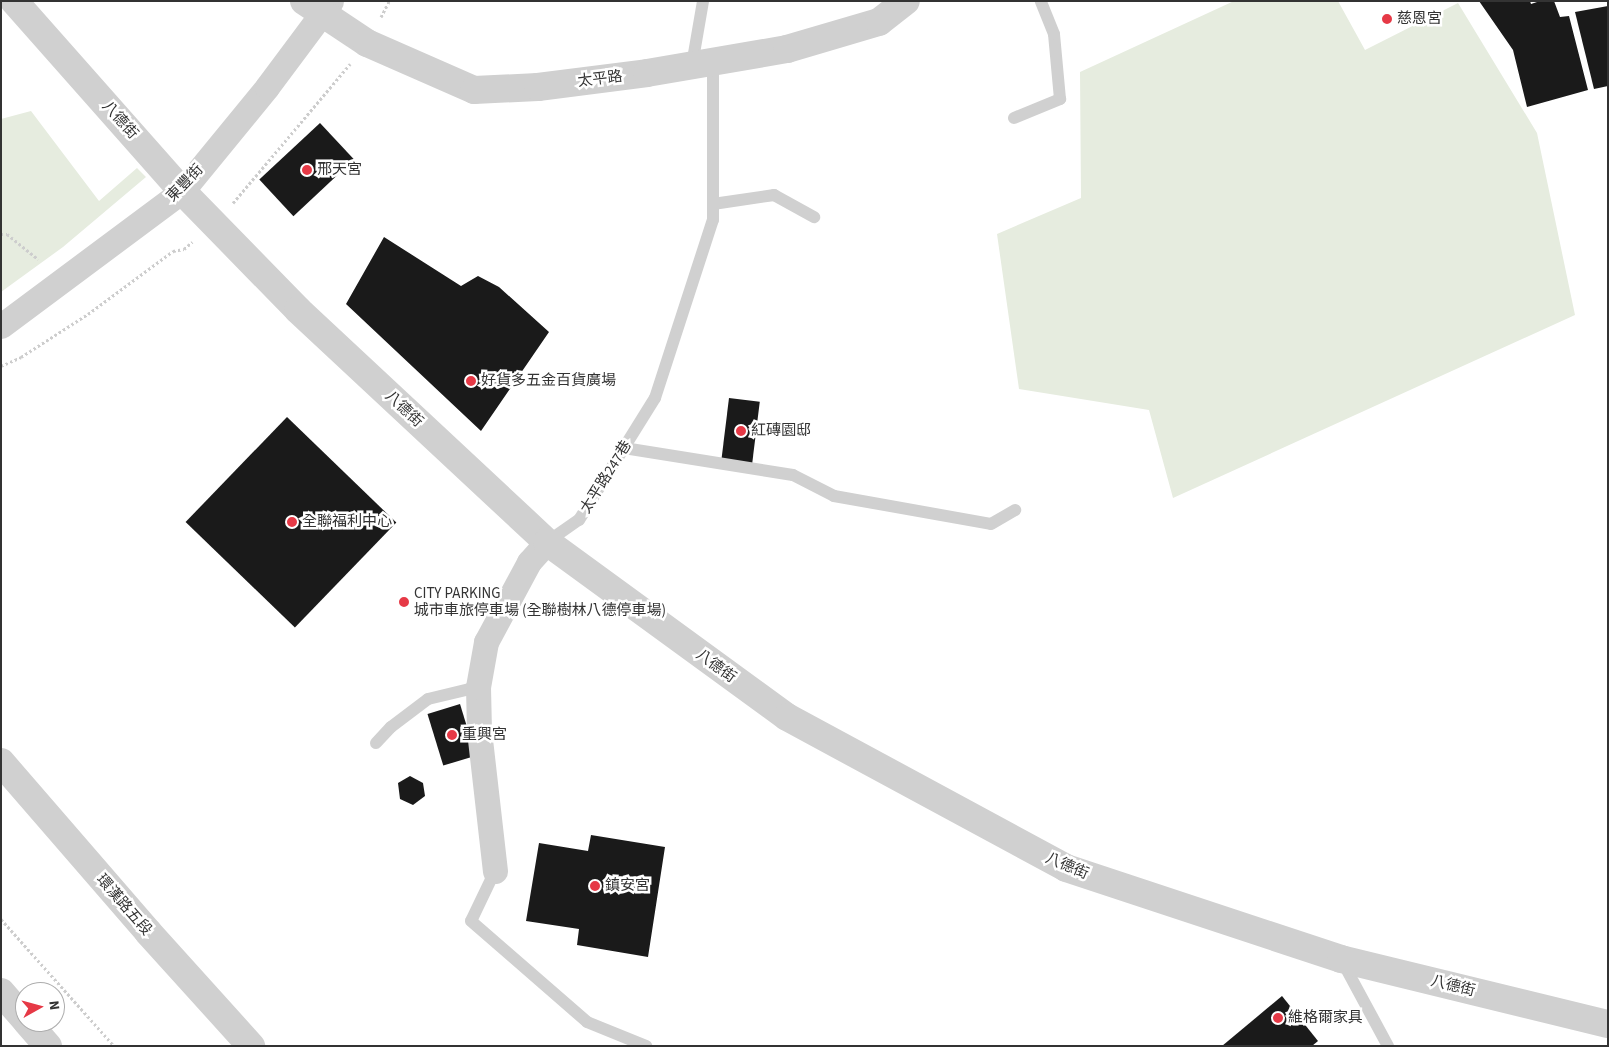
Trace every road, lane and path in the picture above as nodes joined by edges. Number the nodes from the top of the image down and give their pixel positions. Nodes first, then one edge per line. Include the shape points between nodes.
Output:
1 (14, 1) edge
2 (703, 1) edge
3 (906, 1) edge
4 (1041, 1) edge
5 (319, 5) edge
6 (703, 63) junction
7 (1014, 118) dead end
8 (182, 190) junction
9 (712, 204) junction
10 (814, 217) dead end
11 (1, 234) edge
12 (38, 259) dead end
13 (1, 326) edge
14 (624, 448) junction
15 (1015, 510) dead end
16 (547, 542) junction
17 (478, 687) junction
18 (376, 743) dead end
19 (1, 762) edge
20 (495, 871) joint
21 (1, 919) edge
22 (1341, 959) junction
23 (1, 992) edge
24 (15, 1008) edge
25 (1608, 1024) edge
26 (36, 1032) edge
27 (48, 1046) edge
28 (114, 1046) edge
29 (250, 1046) edge
30 (646, 1046) edge
31 (1388, 1046) edge

1 - 8 street, 八德街
2 - 6 lane, 太平路247巷
3 - 6 street, 太平路 via 879,22 787,49
4 - 7 lane via 1054,34 1060,98
5 - 6 street, 太平路 via 366,43 474,90 538,87
5 - 8 street, 東豐街 via 268,87
6 - 9 lane, 太平路247巷
8 - 13 street, 東豐街
8 - 16 street, 八德街 via 298,310
9 - 10 lane via 774,195
9 - 14 lane, 太平路247巷 via 713,220 655,398
11 - 12 path via 7,234
14 - 15 lane via 793,475 834,496 991,524
14 - 16 lane, 太平路247巷 via 579,520
16 - 17 street, 太平路247巷 via 529,562 486,642
16 - 22 street, 八德街 via 787,717 1066,868
17 - 18 lane via 428,699 391,727
17 - 20 street, 太平路247巷
19 - 29 street, 環漢路五段
20 - 30 lane via 471,921 587,1022
21 - 28 path
22 - 25 street, 八德街
22 - 31 lane
23 - 24 street
26 - 27 street

